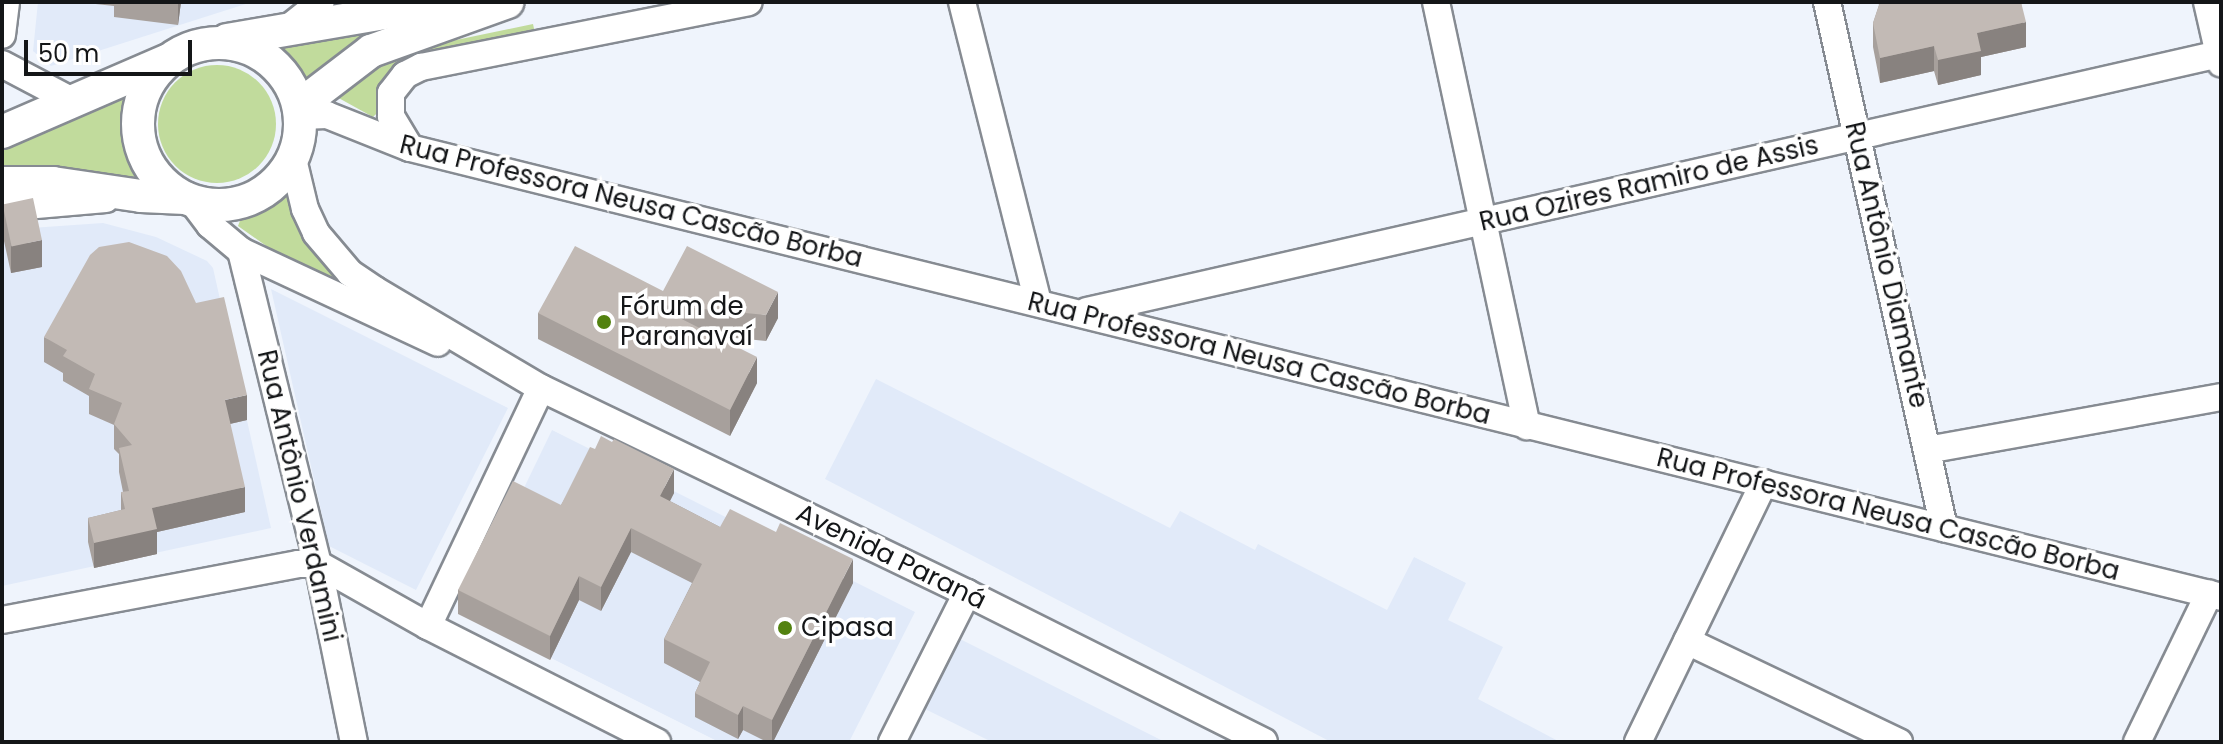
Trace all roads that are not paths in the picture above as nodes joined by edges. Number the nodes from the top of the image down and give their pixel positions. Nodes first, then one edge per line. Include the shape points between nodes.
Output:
1 (6, 2) edge
2 (321, 2) edge
3 (449, 2) edge
4 (473, 2) edge
5 (509, 2) edge
6 (749, 2) edge
7 (962, 2) edge
8 (1436, 2) edge
9 (1827, 2) edge
10 (2207, 2) edge
11 (287, 29) junction
12 (2, 35) edge
13 (210, 43) junction
14 (2220, 59) edge
15 (169, 60) junction
16 (2, 64) edge
17 (74, 102) junction
18 (300, 111) junction
19 (18, 120) edge
20 (2, 132) edge
21 (1857, 137) junction
22 (410, 148) junction
23 (293, 159) junction
24 (2, 183) edge
25 (141, 196) junction
26 (188, 199) junction
27 (2, 208) edge
28 (1483, 222) junction
29 (241, 251) junction
30 (1038, 303) junction
31 (1080, 313) junction
32 (515, 374) junction
33 (541, 388) junction
34 (2221, 397) edge
35 (1527, 426) junction
36 (1927, 450) junction
37 (1764, 483) junction
38 (1944, 528) junction
39 (318, 564) junction
40 (967, 593) junction
41 (2215, 596) edge
42 (2, 620) edge
43 (428, 626) junction
44 (1687, 641) junction
45 (354, 742) edge
46 (657, 742) edge
47 (892, 742) edge
48 (1264, 742) edge
49 (1638, 742) edge
50 (1899, 742) edge
51 (2137, 742) edge

1 - 12 street
2 - 11 street
3 - 11 main road
4 - 5 main road
5 - 18 main road via 371,51
6 - 22 street via 421,67 405,75 391,93 391,116
7 - 30 street
8 - 28 street
9 - 21 street, Rua Antônio Diamante
10 - 14 street
11 - 13 main road
13 - 15 main road
13 - 18 main road via 256,52 283,75
14 - 21 street, Rua Ozires Ramiro de Assis
15 - 17 main road
15 - 26 main road via 144,93 138,133 153,172
16 - 17 street
17 - 19 main road
18 - 22 street, Rua Professora Neusa Cascão Borba via 327,115
18 - 23 main road
19 - 20 main road
21 - 28 street, Rua Ozires Ramiro de Assis
21 - 36 street, Rua Antônio Diamante
22 - 30 street, Rua Professora Neusa Cascão Borba
23 - 26 main road via 273,186 242,202 216,205
23 - 32 street, Avenida Paraná via 316,233 350,273
24 - 25 main road via 53,183
25 - 26 main road
25 - 27 street
26 - 29 street, Avenida Paraná
28 - 31 street, Rua Ozires Ramiro de Assis
28 - 35 street
29 - 32 street, Avenida Paraná via 396,326
29 - 39 street, Rua Antônio Verdamini
30 - 31 street, Rua Professora Neusa Cascão Borba
31 - 35 street, Rua Professora Neusa Cascão Borba
32 - 33 street, Avenida Paraná
33 - 40 street, Avenida Paraná
33 - 43 street
34 - 36 street
35 - 37 street, Rua Professora Neusa Cascão Borba
36 - 38 street, Rua Antônio Diamante
37 - 38 street, Rua Professora Neusa Cascão Borba
37 - 44 street
38 - 41 street, Rua Professora Neusa Cascão Borba
39 - 42 street
39 - 43 street
39 - 45 street, Rua Antônio Verdamini
40 - 47 street
40 - 48 street, Avenida Paraná
41 - 51 street
43 - 46 street
44 - 49 street
44 - 50 street

